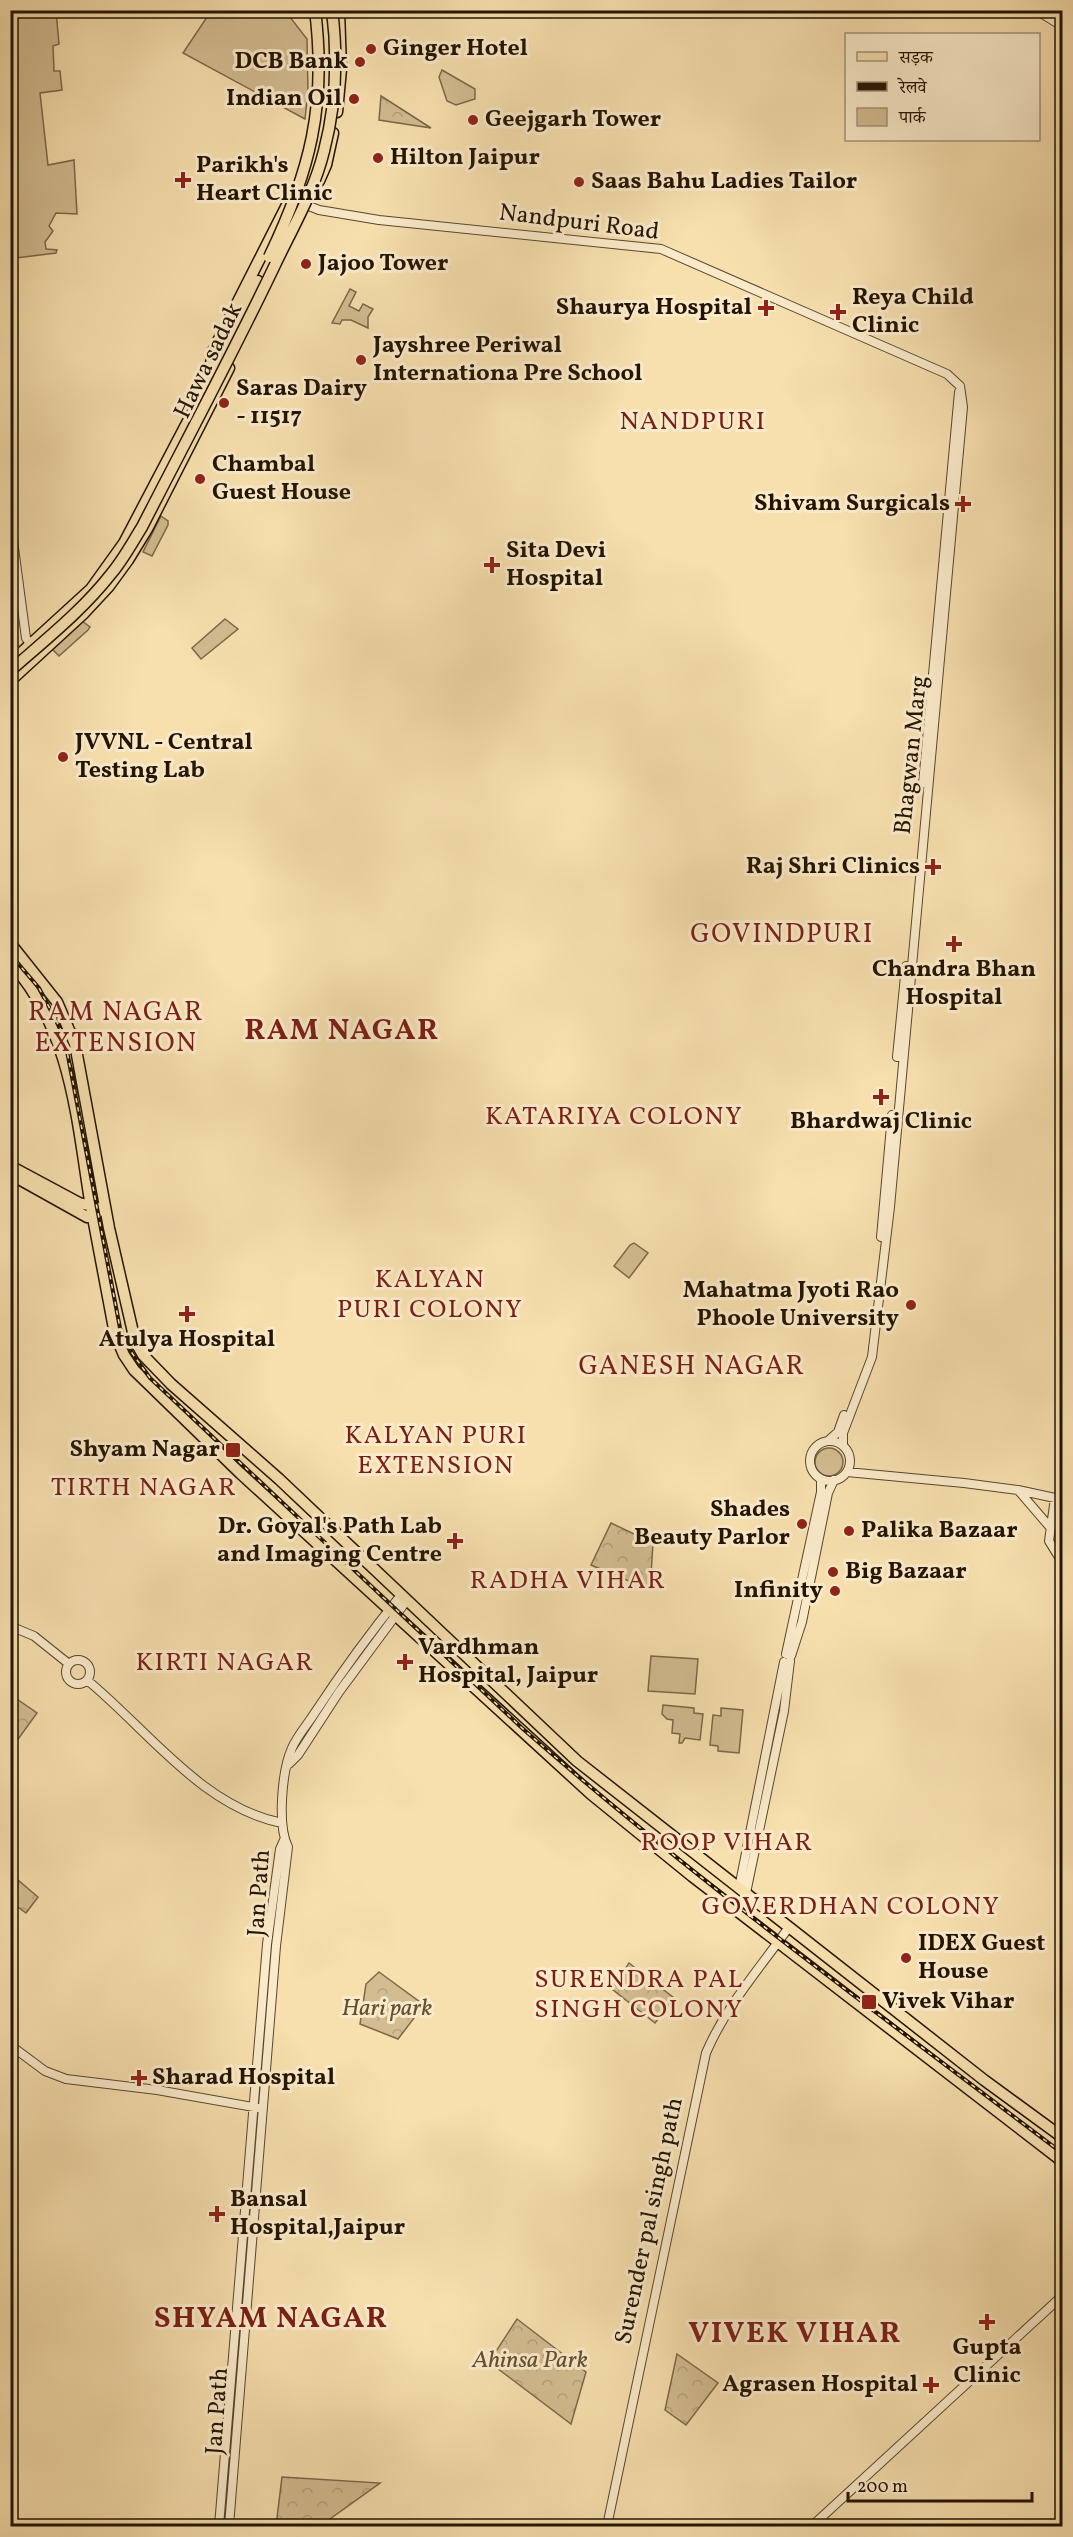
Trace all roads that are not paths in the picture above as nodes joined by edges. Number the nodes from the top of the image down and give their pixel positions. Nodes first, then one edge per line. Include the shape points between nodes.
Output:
1 (313, 10) edge
2 (324, 10) edge
3 (332, 10) edge
4 (339, 10) edge
5 (1036, 10) edge
6 (1062, 26) edge
7 (299, 203) junction
8 (208, 383) junction
9 (960, 386) junction
10 (10, 518) edge
11 (31, 645) junction
12 (39, 655) junction
13 (10, 663) edge
14 (10, 671) edge
15 (10, 681) edge
16 (10, 942) edge
17 (10, 962) edge
18 (10, 1166) edge
19 (10, 1174) edge
20 (92, 1210) junction
21 (106, 1210) junction
22 (159, 1372) junction
23 (147, 1384) junction
24 (829, 1440) junction
25 (843, 1445) junction
26 (847, 1472) junction
27 (821, 1479) junction
28 (834, 1480) junction
29 (1018, 1490) junction
30 (1055, 1498) junction
31 (1062, 1513) edge
32 (1050, 1526) junction
33 (1062, 1562) edge
34 (404, 1598) junction
35 (392, 1612) junction
36 (10, 1626) edge
37 (788, 1658) junction
38 (69, 1664) junction
39 (87, 1680) junction
40 (282, 1823) junction
41 (743, 1891) junction
42 (789, 1927) junction
43 (778, 1942) junction
44 (10, 2045) edge
45 (258, 2108) junction
46 (1062, 2138) edge
47 (1062, 2161) edge
48 (1062, 2296) edge
49 (219, 2526) edge
50 (229, 2526) edge
51 (607, 2526) edge
52 (812, 2526) edge

1 - 7 main road, Hawa sadak via 311,123
1 - 8 main road, bridge via 320,44 316,123 304,174 293,207
2 - 7 main road via 326,84 321,131
3 - 14 main road, bridge via 334,85 324,151 307,199 249,319 124,557 75,614
4 - 7 main road, Hawa sadak via 342,69 336,118 326,165
5 - 6 street
7 - 8 main road, Hawa sadak via 213,351
7 - 9 street, Nandpuri Road via 380,220 661,249 947,374
7 - 12 main road, Hawa sadak via 213,402 147,529 109,586
8 - 11 main road, Hawa sadak via 112,561 91,590
9 - 24 street, Bhagwan Marg via 868,1352 838,1432
9 - 25 street, Bhagwan Marg via 963,406 890,1208 872,1357 843,1433
10 - 11 street via 26,638
11 - 12 street
11 - 13 main road, Hawa sadak
12 - 15 main road, Hawa sadak
16 - 21 main road via 57,1002 75,1044
17 - 20 main road via 51,1023 62,1050
18 - 20 main road
19 - 20 main road via 87,1216
20 - 21 main road
20 - 23 main road via 115,1334 124,1355
21 - 22 main road via 135,1341
22 - 23 main road
22 - 34 main road
23 - 35 main road
24 - 25 street
24 - 27 street via 813,1448 809,1457 810,1467
25 - 26 street via 850,1457
26 - 28 street
26 - 29 street
27 - 28 street
27 - 37 street
28 - 37 street via 802,1622
29 - 30 street
29 - 32 street
30 - 31 street
30 - 32 street
32 - 33 street via 1049,1540
34 - 35 street, Jan Path
34 - 41 main road via 577,1761
35 - 40 street, Jan Path via 298,1755 288,1764
35 - 43 main road via 591,1794
36 - 38 street via 34,1636
37 - 41 street
38 - 39 street via 66,1675 72,1683
38 - 39 street via 84,1661 90,1670
39 - 40 street via 214,1794
40 - 45 street, Jan Path via 284,1840 267,1941
41 - 42 main road
42 - 43 street, Surender pal singh path
42 - 46 main road
43 - 47 main road
43 - 51 street, Surender pal singh path via 728,2010 706,2054
44 - 45 street via 45,2071 66,2079
45 - 49 street, Jan Path
45 - 50 street, Jan Path
48 - 52 street

